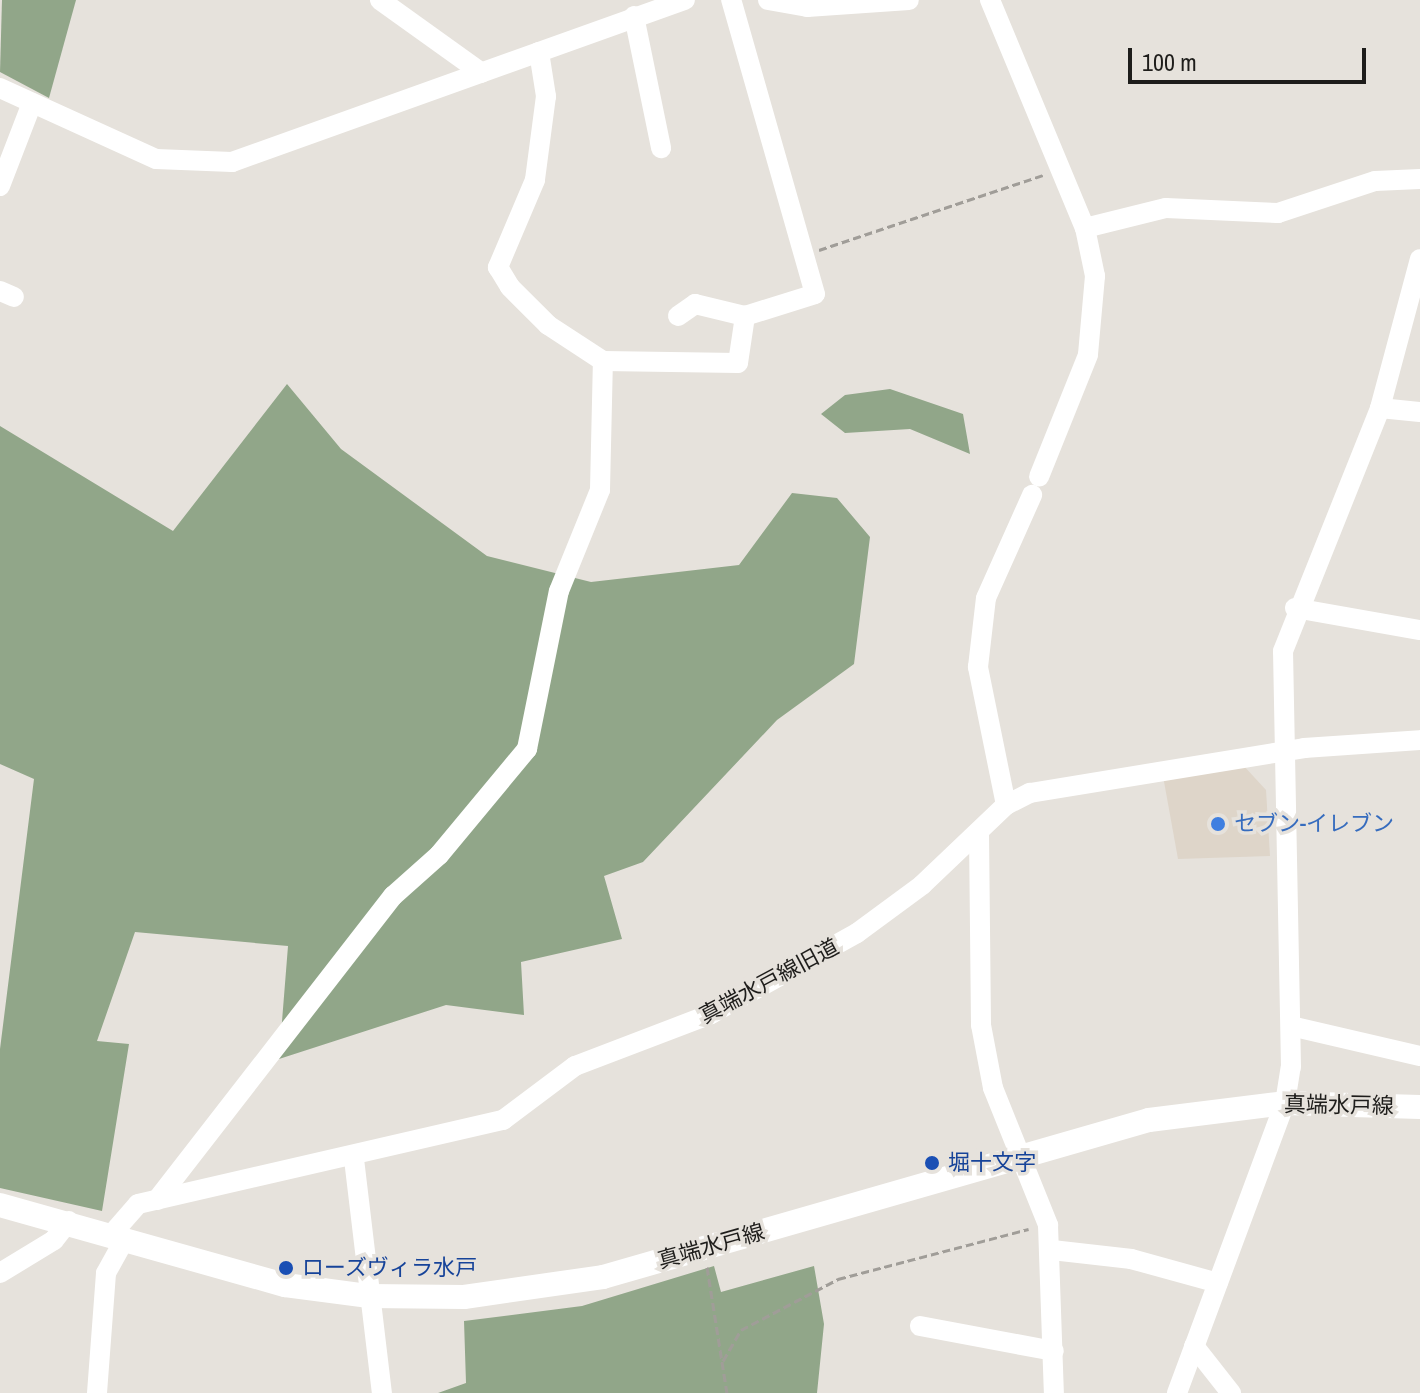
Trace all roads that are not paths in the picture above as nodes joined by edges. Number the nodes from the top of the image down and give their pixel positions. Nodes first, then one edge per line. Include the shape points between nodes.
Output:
1 (380, 0) edge
2 (685, 0) edge
3 (731, 0) edge
4 (768, 0) edge
5 (909, 0) edge
6 (990, 0) edge
7 (634, 16) junction
8 (539, 52) junction
9 (482, 73) junction
10 (0, 88) edge
11 (32, 103) junction
12 (661, 148) dead end
13 (1420, 179) edge
14 (0, 186) edge
15 (1085, 228) junction
16 (1420, 259) edge
17 (678, 316) dead end
18 (745, 316) junction
19 (603, 361) junction
20 (1380, 408) junction
21 (1420, 412) edge
22 (1295, 608) junction
23 (1420, 630) edge
24 (1420, 740) edge
25 (1282, 752) junction
26 (1006, 805) junction
27 (979, 833) junction
28 (1295, 1027) junction
29 (1420, 1056) edge
30 (1285, 1103) junction
31 (1420, 1107) edge
32 (1023, 1153) junction
33 (354, 1159) junction
34 (157, 1200) junction
35 (0, 1205) edge
36 (69, 1221) junction
37 (118, 1237) junction
38 (1052, 1250) junction
39 (0, 1273) edge
40 (1218, 1283) junction
41 (369, 1296) junction
42 (920, 1326) dead end
43 (1194, 1346) junction
44 (1054, 1351) junction
45 (97, 1393) edge
46 (382, 1393) edge
47 (1054, 1393) edge
48 (1177, 1393) edge
49 (1231, 1393) edge

1 - 9 street
2 - 7 street
3 - 18 street via 815,294
4 - 5 street via 807,7
6 - 15 street
7 - 8 street
7 - 12 street
8 - 9 street
8 - 19 street via 546,96 535,180 498,267 548,325
9 - 11 street via 232,162 156,159
10 - 11 street
11 - 14 street
13 - 15 street via 1375,181 1278,213 1166,208
15 - 26 street via 1096,287 1094,331 1036,486 986,598 980,700
16 - 20 street
17 - 18 street via 695,304
18 - 19 street via 738,363
19 - 34 street via 600,490 559,591 527,749 439,855 393,896
20 - 21 street
20 - 22 street
22 - 23 street
22 - 25 street via 1283,651
24 - 25 street, 真端水戸線旧道
25 - 26 street, 真端水戸線旧道 via 1060,785
25 - 28 street
26 - 27 street, 真端水戸線旧道
27 - 32 street via 981,1025 993,1088
27 - 33 street, 真端水戸線旧道 via 857,933 711,1014 575,1066 503,1120
28 - 29 street
28 - 30 street
30 - 31 main road, 真端水戸線
30 - 32 main road, 真端水戸線 via 1149,1120
30 - 40 street
32 - 38 street
32 - 41 main road, 真端水戸線 via 702,1248 524,1291
33 - 34 street, 真端水戸線旧道
33 - 41 street
34 - 37 street, 真端水戸線旧道 via 131,1208
35 - 36 main road, 真端水戸線
36 - 37 main road, 真端水戸線
36 - 39 street via 54,1240
37 - 41 main road, 真端水戸線 via 243,1276
37 - 45 street, 真端水戸線旧道 via 106,1273
38 - 40 street via 1131,1259
38 - 44 street
40 - 43 street
41 - 46 street
42 - 44 street
43 - 48 street
43 - 49 street
44 - 47 street

